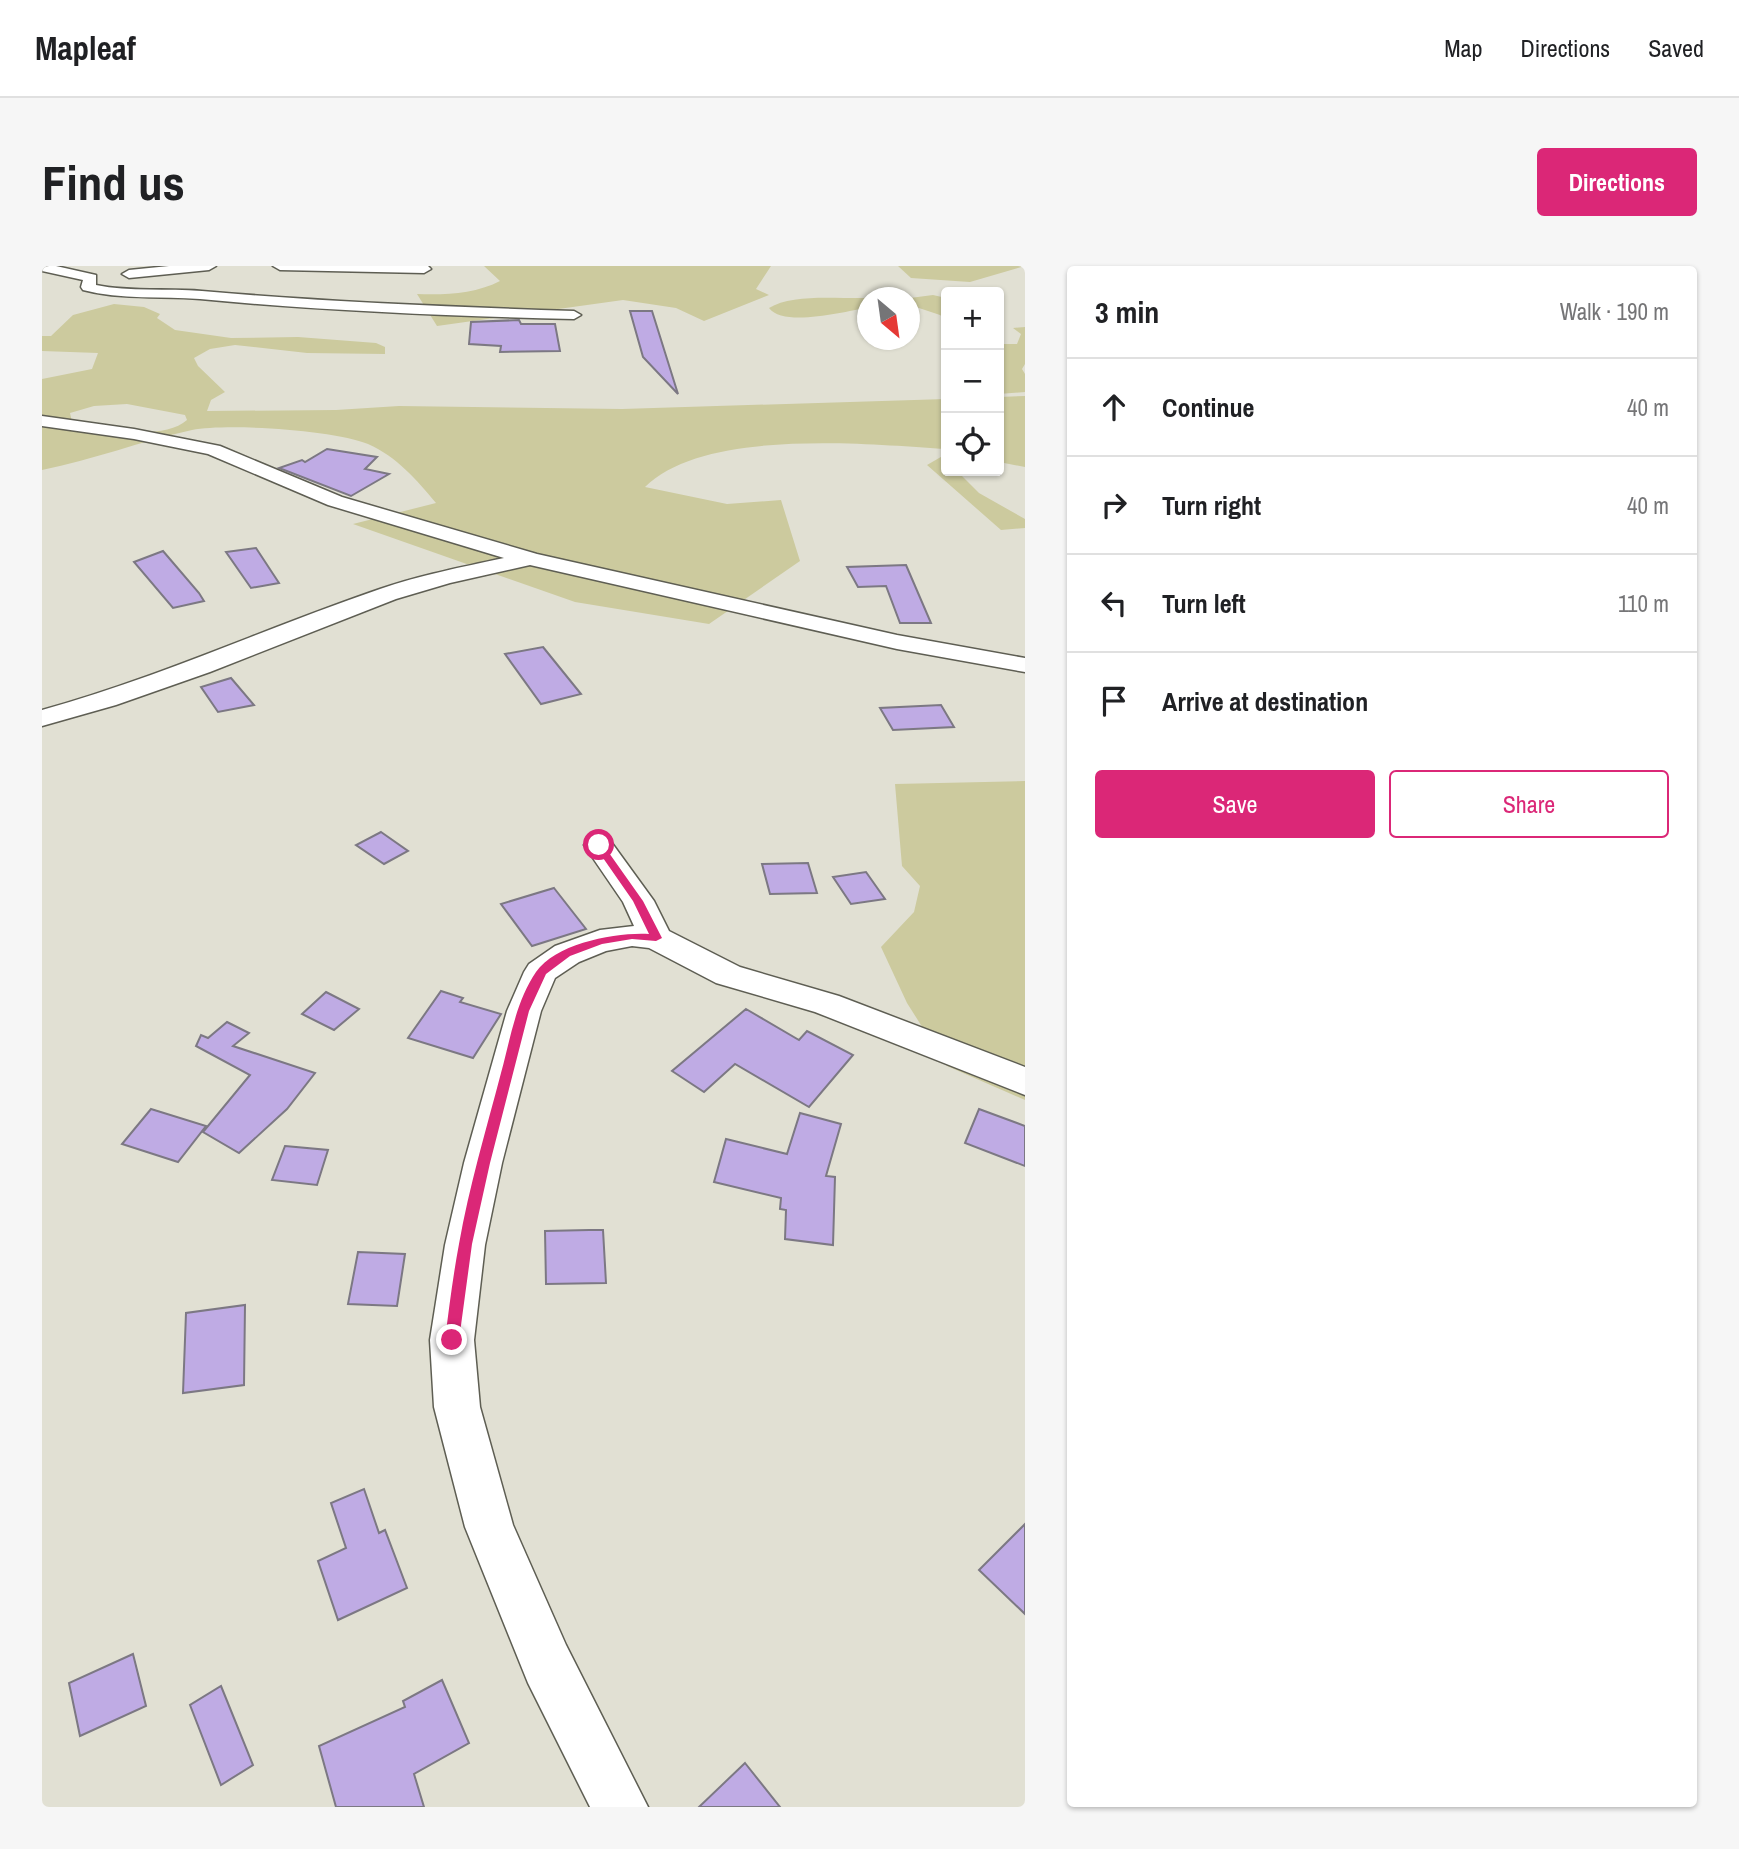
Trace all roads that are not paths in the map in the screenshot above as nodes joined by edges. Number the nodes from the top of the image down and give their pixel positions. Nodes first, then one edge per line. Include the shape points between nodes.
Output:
1 (209, 266) edge
2 (280, 266) edge
3 (42, 267) edge
4 (424, 269) dead end
5 (105, 277) junction
6 (42, 284) edge
7 (574, 315) dead end
8 (42, 421) edge
9 (531, 559) junction
10 (1025, 665) edge
11 (42, 718) edge
12 (599, 845) dead end
13 (656, 938) junction
14 (1025, 1082) edge
15 (620, 1807) edge

1 - 5 street
2 - 4 street
3 - 5 street
5 - 6 street
5 - 7 street via 88,287 288,305
8 - 9 street via 213,450 335,501
9 - 10 street via 897,642
9 - 11 street via 388,594 201,667
12 - 13 street via 638,901
13 - 14 street via 728,975 827,1004
13 - 15 street via 600,941 567,954 541,972 524,1011 483,1163 465,1244 452,1340 457,1407 489,1527 547,1664

